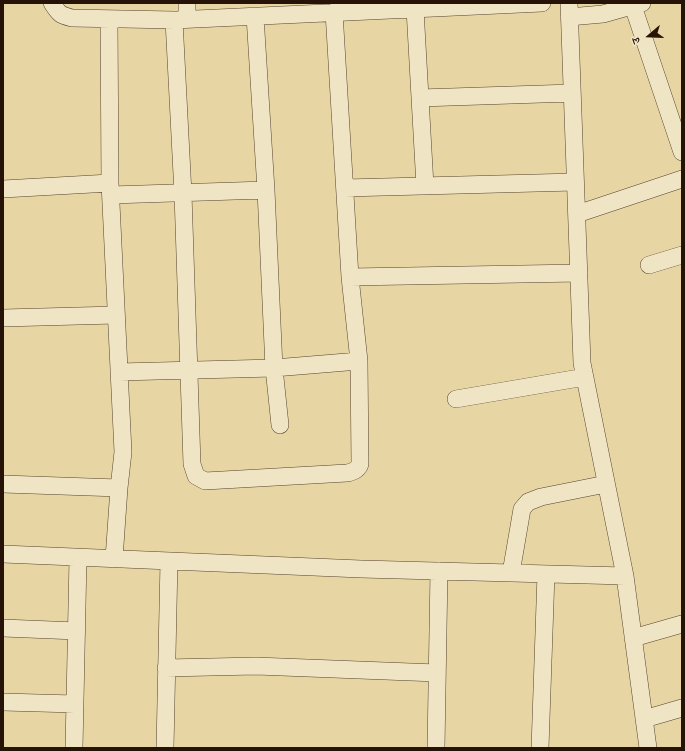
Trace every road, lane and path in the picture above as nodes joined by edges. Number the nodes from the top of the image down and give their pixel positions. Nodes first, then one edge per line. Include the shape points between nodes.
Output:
1 (52, 3) edge
2 (542, 3) edge
3 (637, 4) edge
4 (360, 7) edge
5 (415, 9) junction
6 (569, 10) edge
7 (334, 12) junction
8 (183, 14) edge
9 (255, 16) junction
10 (109, 19) junction
11 (572, 93) junction
12 (420, 98) junction
13 (682, 152) edge
14 (682, 179) edge
15 (575, 182) junction
16 (425, 186) junction
17 (3, 188) edge
18 (345, 188) junction
19 (111, 189) junction
20 (266, 190) junction
21 (183, 194) junction
22 (577, 214) junction
23 (682, 255) edge
24 (649, 265) dead end
25 (579, 273) junction
26 (350, 278) junction
27 (116, 315) junction
28 (3, 318) edge
29 (359, 361) junction
30 (274, 368) junction
31 (190, 370) junction
32 (119, 372) junction
33 (585, 377) junction
34 (456, 399) dead end
35 (280, 425) dead end
36 (3, 484) edge
37 (606, 484) junction
38 (119, 488) junction
39 (3, 554) edge
40 (78, 558) junction
41 (114, 559) junction
42 (169, 561) junction
43 (439, 571) junction
44 (511, 573) junction
45 (546, 574) junction
46 (625, 576) junction
47 (682, 624) edge
48 (3, 628) edge
49 (76, 631) junction
50 (633, 638) junction
51 (166, 668) junction
52 (437, 672) junction
53 (3, 702) edge
54 (75, 704) junction
55 (682, 708) edge
56 (644, 719) junction
57 (74, 748) edge
58 (165, 748) edge
59 (436, 748) edge
60 (540, 748) edge
61 (648, 748) edge

1 - 10 street via 63,16
2 - 5 street
3 - 6 street via 603,14
3 - 13 street
4 - 5 street
4 - 7 street
5 - 12 street
6 - 11 street
7 - 9 street
7 - 18 street
8 - 9 street
8 - 10 street
8 - 21 street
9 - 20 street
10 - 19 street
11 - 12 street
11 - 15 street
12 - 16 street
14 - 22 street
15 - 16 street
15 - 22 street
16 - 18 street
17 - 19 street
18 - 26 street
19 - 21 street
19 - 27 street
20 - 21 street
20 - 30 street
21 - 31 street
22 - 25 street
23 - 24 street
25 - 26 street
25 - 33 street via 582,363
26 - 29 street
27 - 28 street
27 - 32 street
29 - 30 street
29 - 31 street via 360,464 359,468 346,474 205,481 196,476 192,464
30 - 31 street
30 - 35 street
31 - 32 street
32 - 38 street via 123,452
33 - 34 street
33 - 37 street
36 - 38 street
37 - 44 street via 528,502 522,508
37 - 46 street
38 - 41 street
39 - 40 street
40 - 41 street
40 - 49 street
41 - 42 street
42 - 43 street
42 - 51 street
43 - 44 street
43 - 52 street
44 - 45 street
45 - 46 street
45 - 60 street
46 - 50 street
47 - 50 street
48 - 49 street
49 - 54 street
50 - 56 street
51 - 52 street via 256,666
51 - 58 street
52 - 59 street
53 - 54 street
54 - 57 street
55 - 56 street
56 - 61 street

